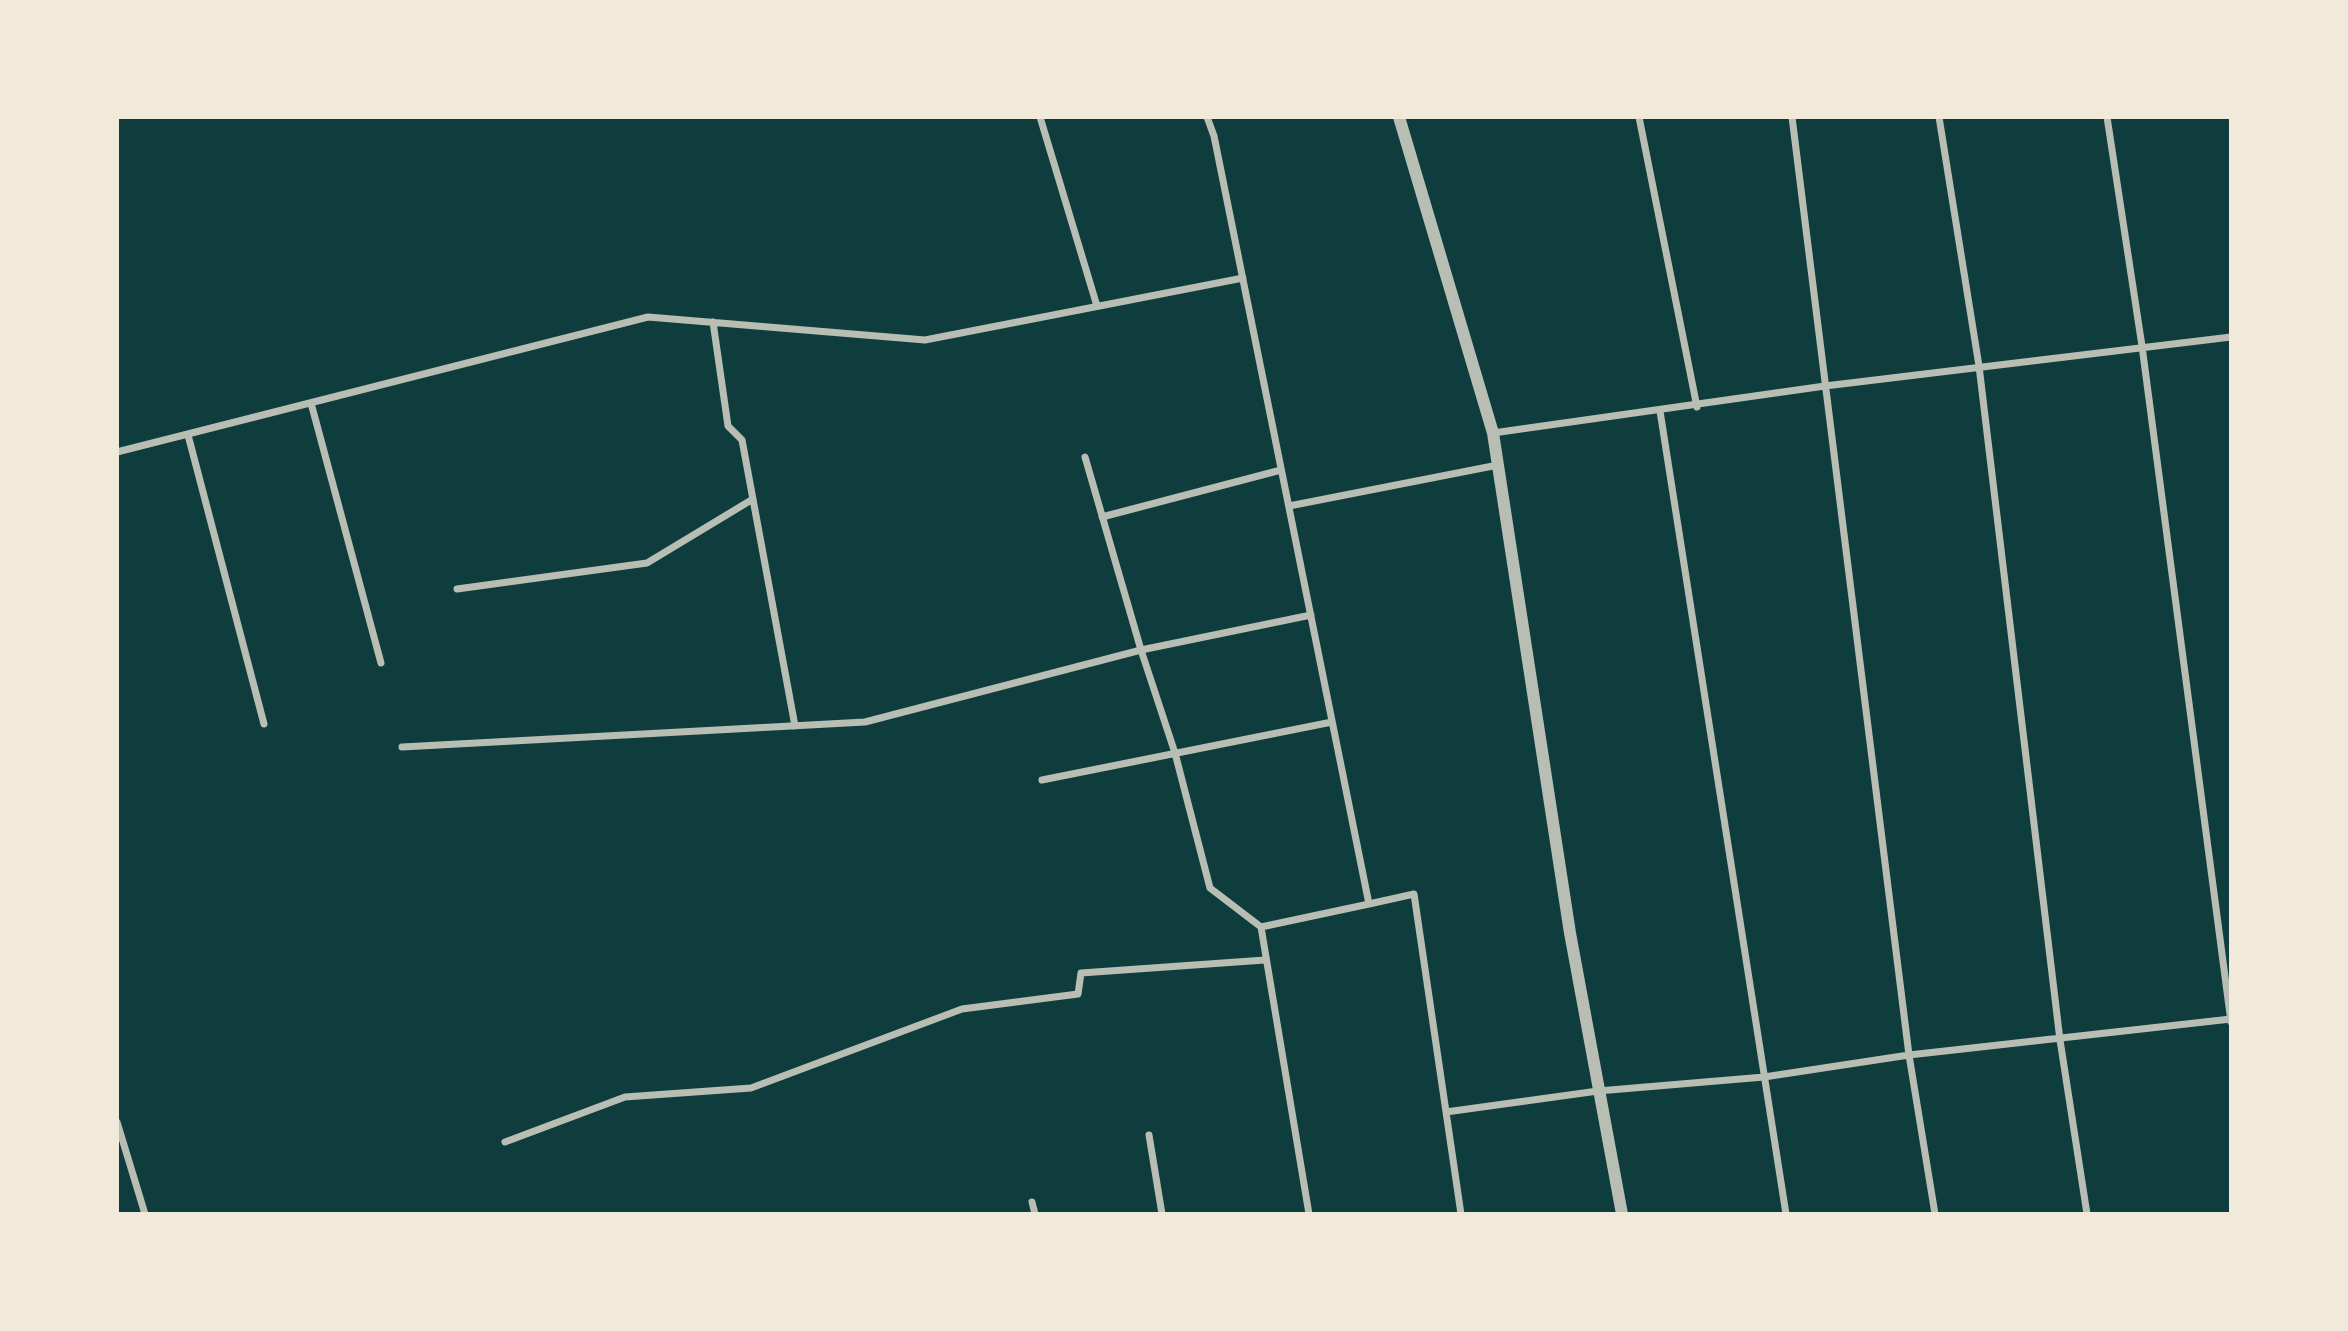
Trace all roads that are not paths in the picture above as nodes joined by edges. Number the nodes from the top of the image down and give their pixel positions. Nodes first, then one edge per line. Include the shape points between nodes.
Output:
1 (1040, 117) edge
2 (1207, 117) edge
3 (1399, 117) edge
4 (1639, 117) edge
5 (1792, 117) edge
6 (1938, 117) edge
7 (2107, 117) edge
8 (1243, 278) junction
9 (1097, 306) junction
10 (713, 322) junction
11 (2231, 337) edge
12 (2142, 346) junction
13 (1979, 366) junction
14 (1825, 386) junction
15 (311, 403) junction
16 (1697, 407) junction
17 (1660, 411) junction
18 (1493, 433) junction
19 (188, 435) junction
20 (117, 452) edge
21 (1085, 457) dead end
22 (1498, 465) junction
23 (1281, 470) junction
24 (753, 499) junction
25 (1289, 506) junction
26 (1102, 517) junction
27 (457, 589) dead end
28 (1311, 615) junction
29 (1141, 650) junction
30 (381, 663) dead end
31 (1332, 722) junction
32 (264, 724) dead end
33 (794, 726) junction
34 (402, 747) dead end
35 (1175, 752) junction
36 (1042, 780) dead end
37 (1369, 904) junction
38 (1261, 927) junction
39 (1265, 960) junction
40 (2231, 1020) edge
41 (2060, 1040) junction
42 (1909, 1055) junction
43 (1764, 1077) junction
44 (1598, 1091) junction
45 (1446, 1112) junction
46 (117, 1122) edge
47 (1149, 1135) dead end
48 (505, 1142) dead end
49 (1032, 1202) dead end
50 (145, 1214) edge
51 (1035, 1214) edge
52 (1162, 1214) edge
53 (1309, 1214) edge
54 (1461, 1214) edge
55 (1622, 1214) edge
56 (1786, 1214) edge
57 (1935, 1214) edge
58 (2087, 1214) edge

1 - 9 street
2 - 8 street
3 - 18 street
4 - 16 street
5 - 14 street
6 - 13 street
7 - 12 street
8 - 9 street
8 - 23 street
9 - 10 street via 925,340
10 - 15 street via 648,317
10 - 24 street via 728,426 742,440
11 - 12 street
12 - 13 street
12 - 40 street
13 - 14 street
13 - 41 street
14 - 16 street
14 - 42 street
15 - 19 street
15 - 30 street
16 - 17 street
17 - 18 street
17 - 43 street
18 - 22 street
19 - 20 street
19 - 32 street
21 - 26 street
22 - 25 street
22 - 44 street
23 - 25 street
23 - 26 street
24 - 27 street via 647,563
24 - 33 street
25 - 28 street
26 - 29 street
28 - 29 street
28 - 31 street
29 - 33 street via 865,722
29 - 35 street
31 - 35 street
31 - 37 street
33 - 34 street
35 - 36 street
35 - 38 street via 1210,888
37 - 38 street
37 - 45 street via 1414,894
38 - 39 street
39 - 48 street via 1081,973 1079,994 962,1009 751,1088 625,1097
39 - 53 street
40 - 41 street
41 - 42 street
41 - 58 street
42 - 43 street
42 - 57 street
43 - 44 street
43 - 56 street
44 - 45 street
44 - 55 street
45 - 54 street
46 - 50 street
47 - 52 street
49 - 51 street

